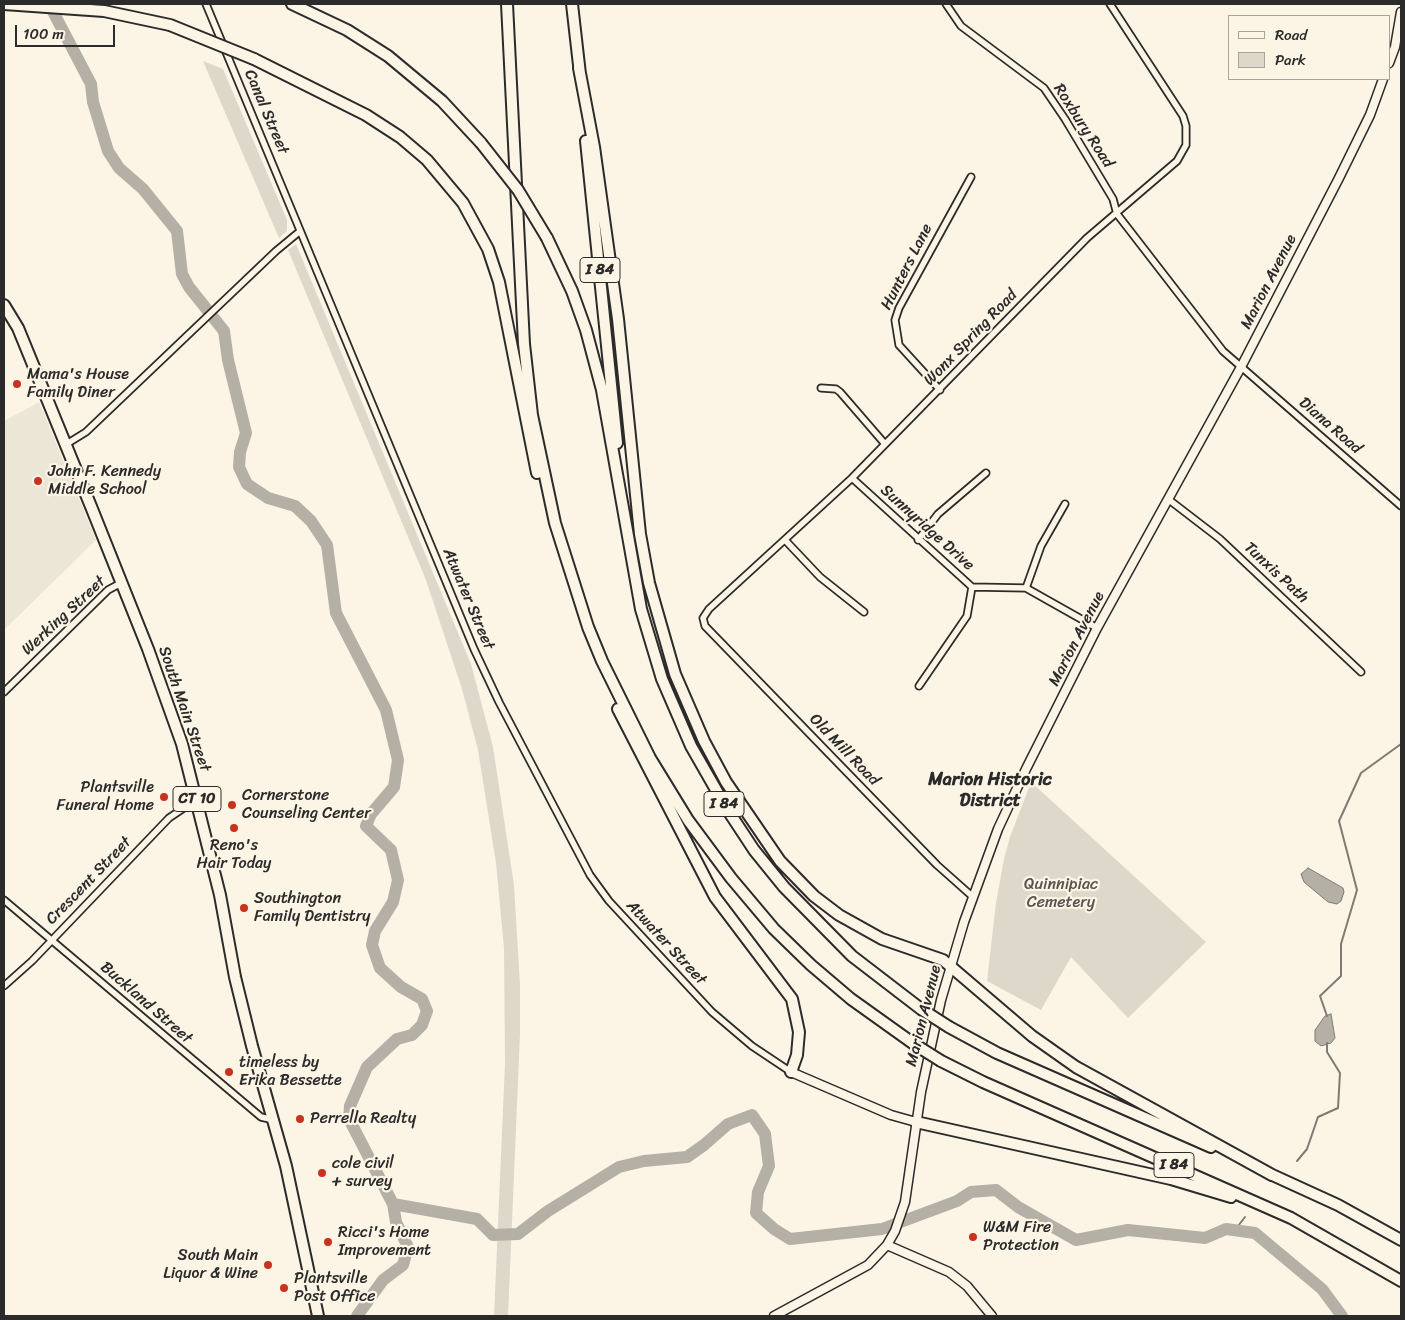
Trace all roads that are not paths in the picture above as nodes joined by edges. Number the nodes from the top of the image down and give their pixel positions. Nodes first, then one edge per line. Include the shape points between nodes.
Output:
1 (4, 4) edge
2 (206, 4) edge
3 (292, 4) edge
4 (503, 4) edge
5 (507, 4) edge
6 (572, 4) edge
7 (946, 4) edge
8 (1110, 4) edge
9 (25, 5) edge
10 (1401, 12) edge
11 (1390, 60) edge
12 (579, 68) junction
13 (1383, 80) edge
14 (512, 87) junction
15 (971, 177) dead end
16 (1117, 214) junction
17 (300, 232) junction
18 (4, 305) edge
19 (1241, 367) junction
20 (821, 388) dead end
21 (940, 390) junction
22 (886, 444) junction
23 (65, 445) junction
24 (986, 473) dead end
25 (852, 478) junction
26 (1168, 499) junction
27 (1065, 504) dead end
28 (1401, 506) edge
29 (555, 523) junction
30 (627, 536) junction
31 (785, 540) junction
32 (918, 540) junction
33 (121, 582) junction
34 (972, 587) junction
35 (1026, 588) junction
36 (864, 612) dead end
37 (703, 618) joint
38 (1097, 628) junction
39 (602, 661) junction
40 (1361, 672) dead end
41 (919, 686) dead end
42 (4, 692) edge
43 (197, 799) junction
44 (972, 897) junction
45 (4, 900) edge
46 (51, 940) junction
47 (951, 965) junction
48 (4, 986) edge
49 (791, 1072) junction
50 (274, 1120) junction
51 (916, 1122) junction
52 (1272, 1175) junction
53 (1291, 1218) junction
54 (1401, 1240) edge
55 (887, 1245) junction
56 (1401, 1281) edge
57 (318, 1316) edge
58 (774, 1316) edge
59 (992, 1316) edge

1 - 9 highway
2 - 17 street, Canal Street
3 - 30 highway, bridge via 347,30 388,56 442,101 518,190 547,238 572,291 592,349 606,410
4 - 14 highway
5 - 14 highway, I 84
6 - 12 highway, I 84
7 - 16 street, Roxbury Road via 961,26 1044,88 1113,199
8 - 16 street, Wonx Spring Road via 1183,116 1187,135 1186,145 1177,161
9 - 29 highway, bridge via 120,14 170,25 254,59 366,115 427,160 463,203 488,249 499,282 532,458
10 - 11 main road
12 - 30 highway, I 84
12 - 47 highway via 618,319 644,556 660,629 684,698 726,782 765,841 797,880 852,924
13 - 19 main road, Marion Avenue via 1367,121
14 - 29 highway, I 84 via 524,344 534,425
15 - 21 street, Hunters Lane via 895,320 899,346
16 - 19 street via 1223,351
16 - 21 street, Wonx Spring Road via 1087,238
17 - 23 street via 86,432
17 - 49 street, Atwater Street via 486,676 590,875 609,901 712,1012 752,1046
18 - 23 highway, South Main Street / CT 10 via 18,328
19 - 26 main road, Marion Avenue
19 - 28 street, Diana Road
20 - 22 street via 840,392
21 - 22 street, Wonx Spring Road
22 - 25 street, Wonx Spring Road
23 - 33 highway, South Main Street / CT 10
24 - 32 street via 938,514
25 - 31 street, Wonx Spring Road
25 - 32 street, Sunnyridge Drive
26 - 38 main road, Marion Avenue
26 - 40 street, Tunxis Path via 1220,539
27 - 35 street via 1041,546
29 - 39 highway, I 84
30 - 52 highway, I 84, bridge via 641,609 657,664 684,732 718,795 754,850 801,906 852,956 921,1010 949,1027 997,1053
31 - 36 street via 820,577
31 - 37 street, Wonx Spring Road
32 - 34 street, Sunnyridge Drive
33 - 42 street, Werking Street via 108,590
33 - 43 highway, South Main Street / CT 10 via 172,715
34 - 35 street, Sunnyridge Drive
34 - 41 street via 967,616
35 - 38 street, Sunnyridge Drive
37 - 44 street, Old Mill Road via 705,626 718,640
38 - 44 main road, Marion Avenue via 1007,809
39 - 49 highway via 623,722 715,897 792,999 799,1032 797,1055
39 - 53 highway, I 84, bridge via 633,726 688,820 774,929 851,999 914,1044 983,1082
43 - 46 street, Crescent Street via 169,818
43 - 50 highway, South Main Street / CT 10 via 235,977
44 - 47 main road, Marion Avenue
45 - 46 street, Buckland Street
46 - 48 street, Crescent Street
46 - 50 street, Buckland Street via 261,1117
47 - 51 main road, Marion Avenue
47 - 52 highway via 1060,1057
49 - 51 main road, Atwater Street via 891,1115
50 - 57 highway, South Main Street / CT 10
51 - 53 highway via 1171,1179
51 - 55 main road, Marion Avenue via 900,1218
52 - 54 highway, I 84
53 - 56 highway, I 84
55 - 58 main road, Marion Avenue via 878,1257 855,1274
55 - 59 main road via 949,1272 968,1286

